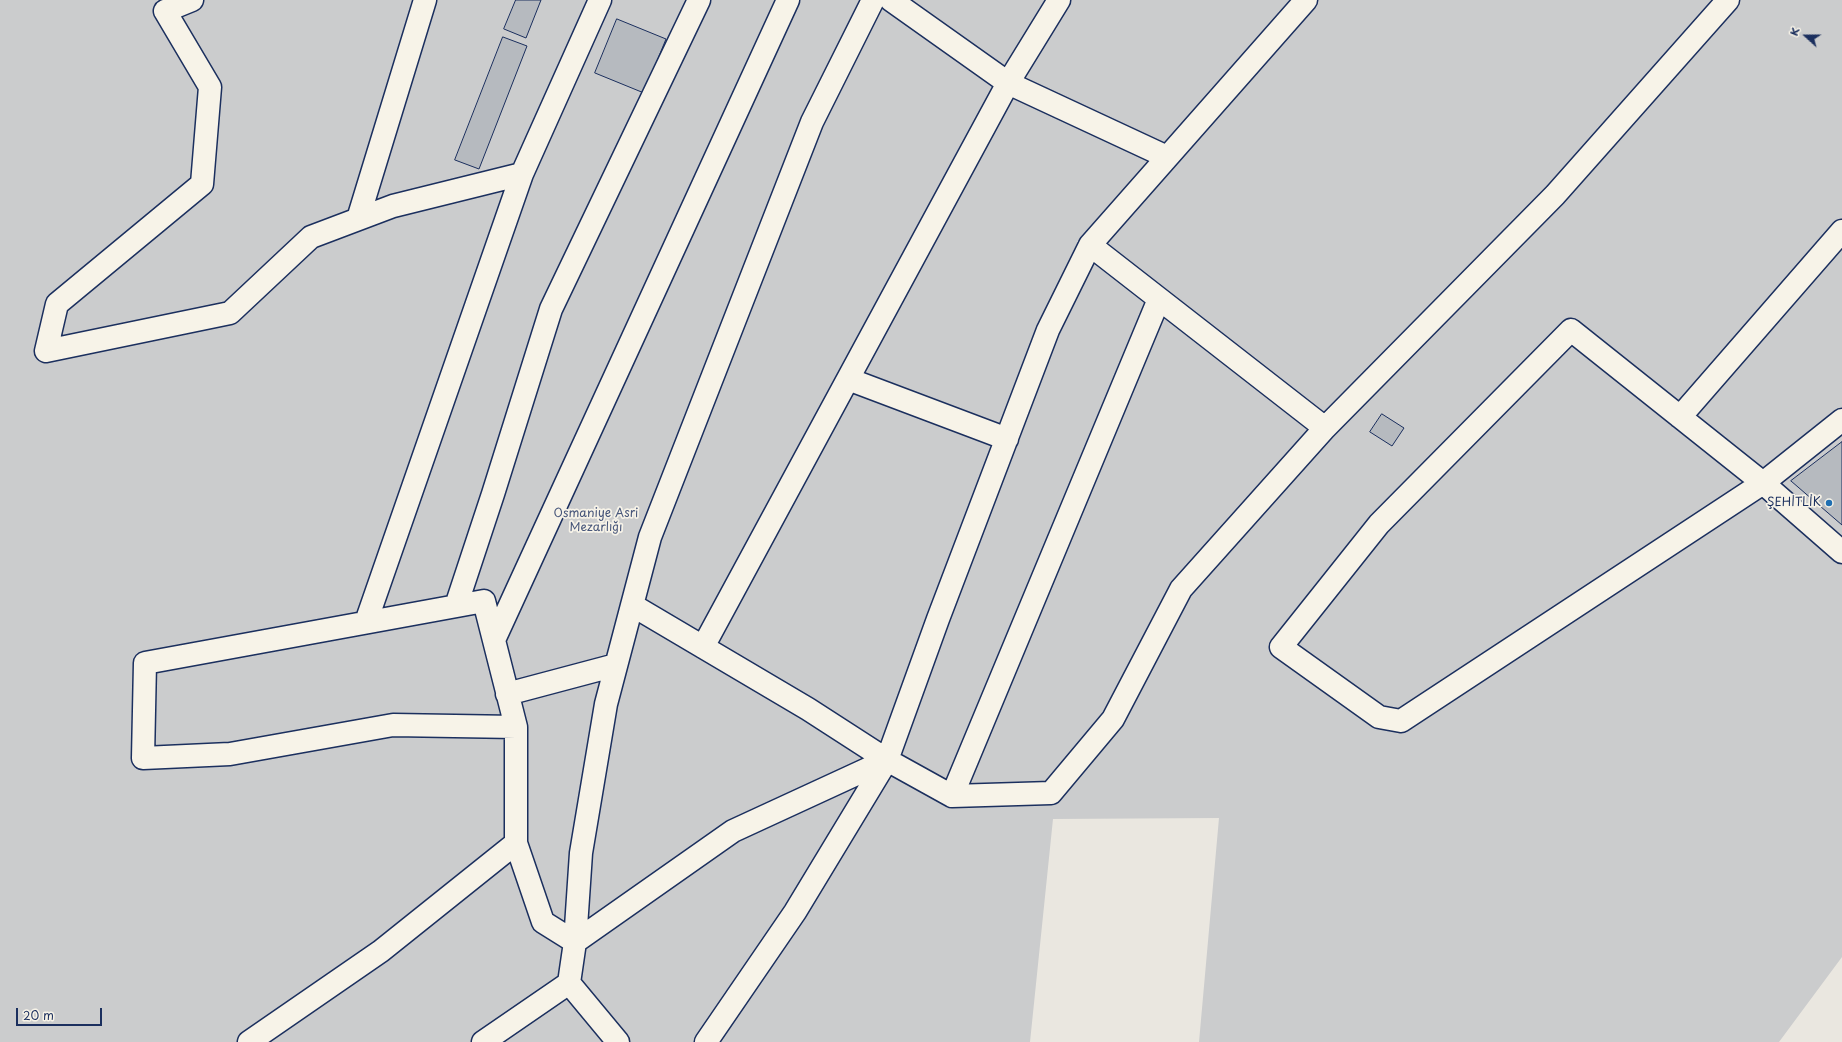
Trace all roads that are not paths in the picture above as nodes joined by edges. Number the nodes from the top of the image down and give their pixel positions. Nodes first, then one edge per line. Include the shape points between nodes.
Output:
1 (192, 0) edge
2 (425, 0) edge
3 (600, 0) edge
4 (699, 0) edge
5 (788, 0) edge
6 (873, 0) edge
7 (1059, 0) edge
8 (1306, 0) edge
9 (1728, 0) edge
10 (897, 2) edge
11 (1008, 83) junction
12 (1167, 157) junction
13 (522, 174) junction
14 (358, 219) junction
15 (1842, 231) edge
16 (1090, 245) junction
17 (1159, 299) junction
18 (848, 379) junction
19 (1680, 417) junction
20 (1842, 420) edge
21 (1325, 428) junction
22 (1006, 439) junction
23 (1763, 483) junction
24 (1842, 552) edge
25 (632, 605) junction
26 (456, 606) junction
27 (366, 622) junction
28 (494, 640) junction
29 (703, 647) junction
30 (616, 665) junction
31 (507, 694) junction
32 (516, 727) junction
33 (887, 760) junction
34 (952, 796) junction
35 (516, 843) junction
36 (575, 942) junction
37 (569, 984) junction
38 (249, 1042) edge
39 (483, 1042) edge
40 (618, 1042) edge
41 (706, 1042) edge

1 - 14 street via 165,11 210,87 202,184 57,304 46,351 230,313 310,237
2 - 14 street
3 - 13 street
4 - 26 street via 551,309
5 - 28 street
6 - 25 street via 812,122 650,537
7 - 11 street
8 - 12 street
9 - 21 street via 1555,195
10 - 11 street
11 - 12 street
11 - 18 street
12 - 16 street
13 - 14 street via 393,206
13 - 27 street
15 - 19 street
16 - 17 street
16 - 22 street via 1048,330
17 - 21 street
17 - 34 street
18 - 22 street
18 - 29 street
19 - 23 street
19 - 23 street via 1571,330 1379,524 1281,646 1379,717 1400,721
20 - 23 street
21 - 34 street via 1181,590 1113,719 1051,793
22 - 33 street
23 - 24 street
25 - 29 street
25 - 30 street
26 - 27 street
26 - 28 street via 484,601
27 - 32 street via 145,663 143,758 230,754 393,725
28 - 31 street
29 - 33 street via 808,709
30 - 31 street
30 - 36 street via 606,704 581,853
31 - 32 street
32 - 35 street
33 - 34 street
33 - 36 street via 733,831
33 - 41 street via 795,912
35 - 36 street via 543,922
35 - 38 street via 381,951
36 - 37 street
37 - 39 street
37 - 40 street

